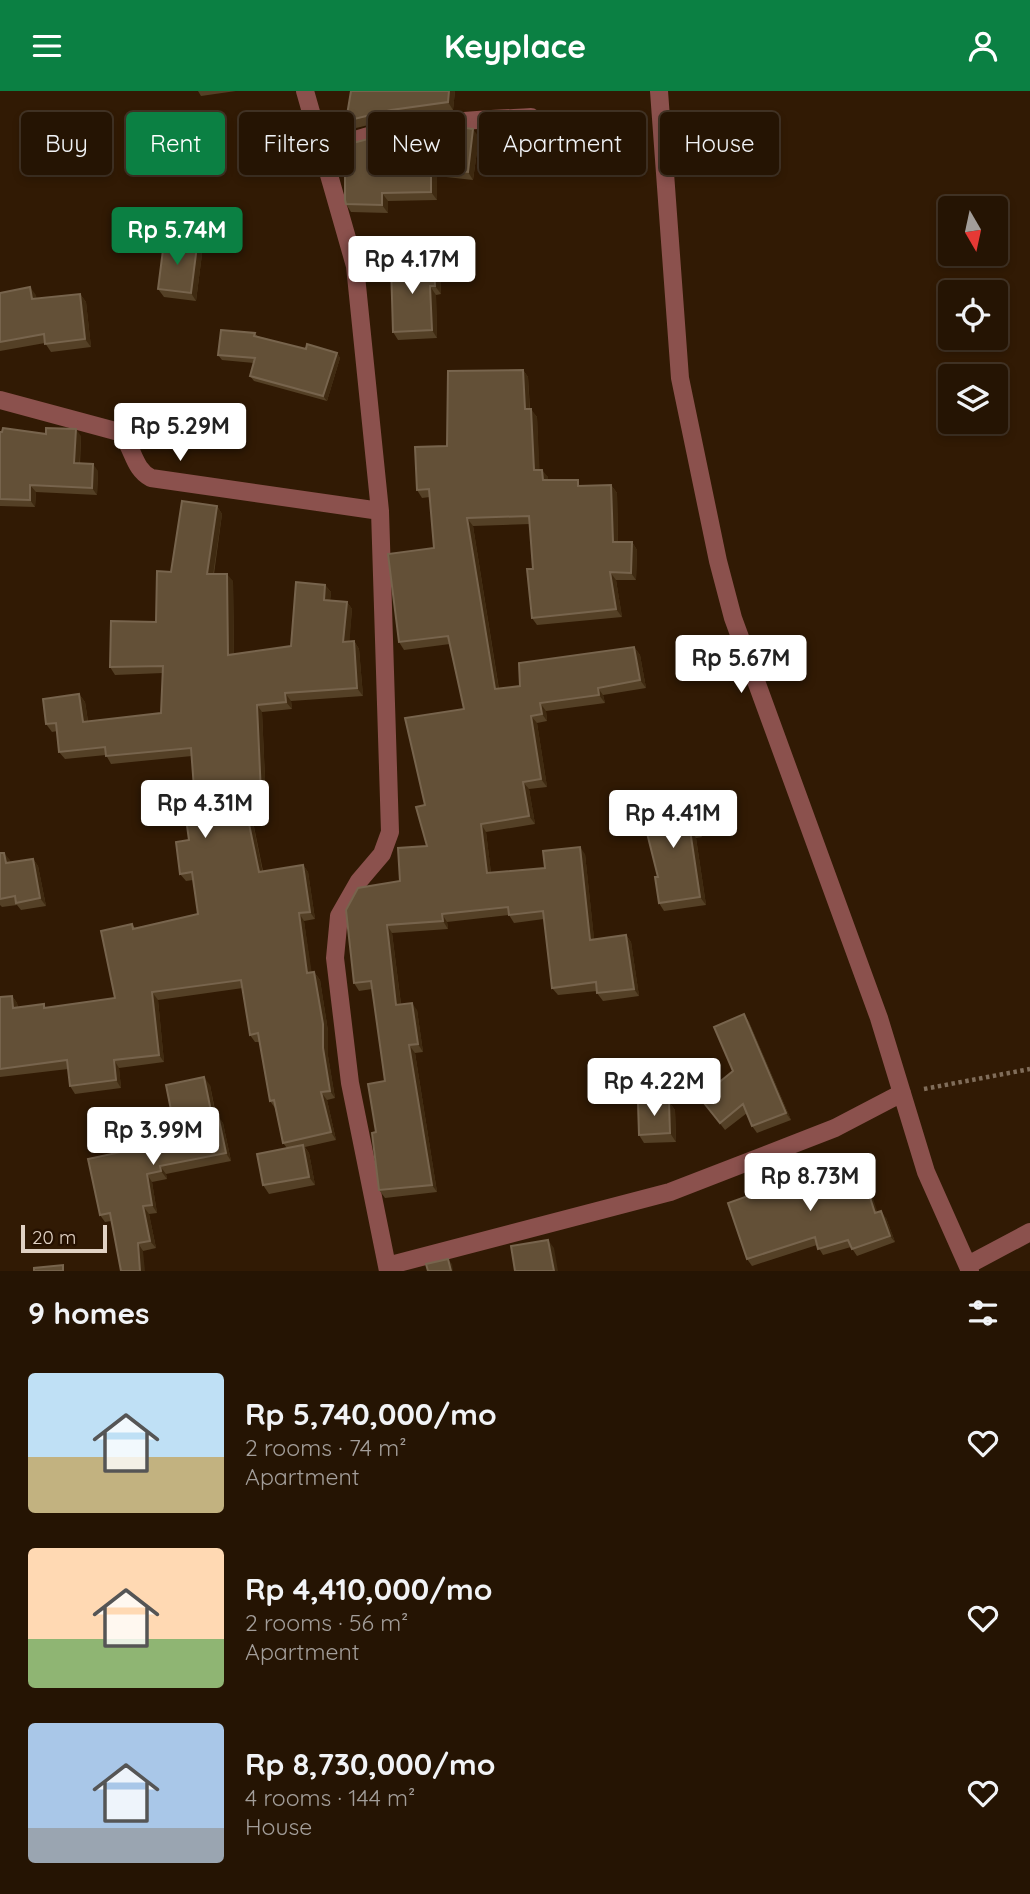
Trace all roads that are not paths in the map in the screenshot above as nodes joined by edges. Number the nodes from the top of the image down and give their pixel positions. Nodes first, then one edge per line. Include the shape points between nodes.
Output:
1 (305, 91) edge
2 (659, 91) edge
3 (310, 112) edge
4 (479, 121) edge
5 (354, 138) edge
6 (328, 175) edge
7 (0, 401) edge
8 (380, 511) junction
9 (902, 1093) junction
10 (1030, 1232) edge
11 (969, 1268) edge
12 (387, 1269) edge

1 - 3 street
2 - 9 street via 679,366 718,561 733,618
4 - 5 street via 393,128
6 - 8 street via 355,266
7 - 8 street via 119,432 138,467 151,478
8 - 12 street via 390,832 382,854 359,881 340,916 335,958 350,1083
9 - 11 street via 926,1172
9 - 12 street via 835,1128 670,1192
10 - 11 street

